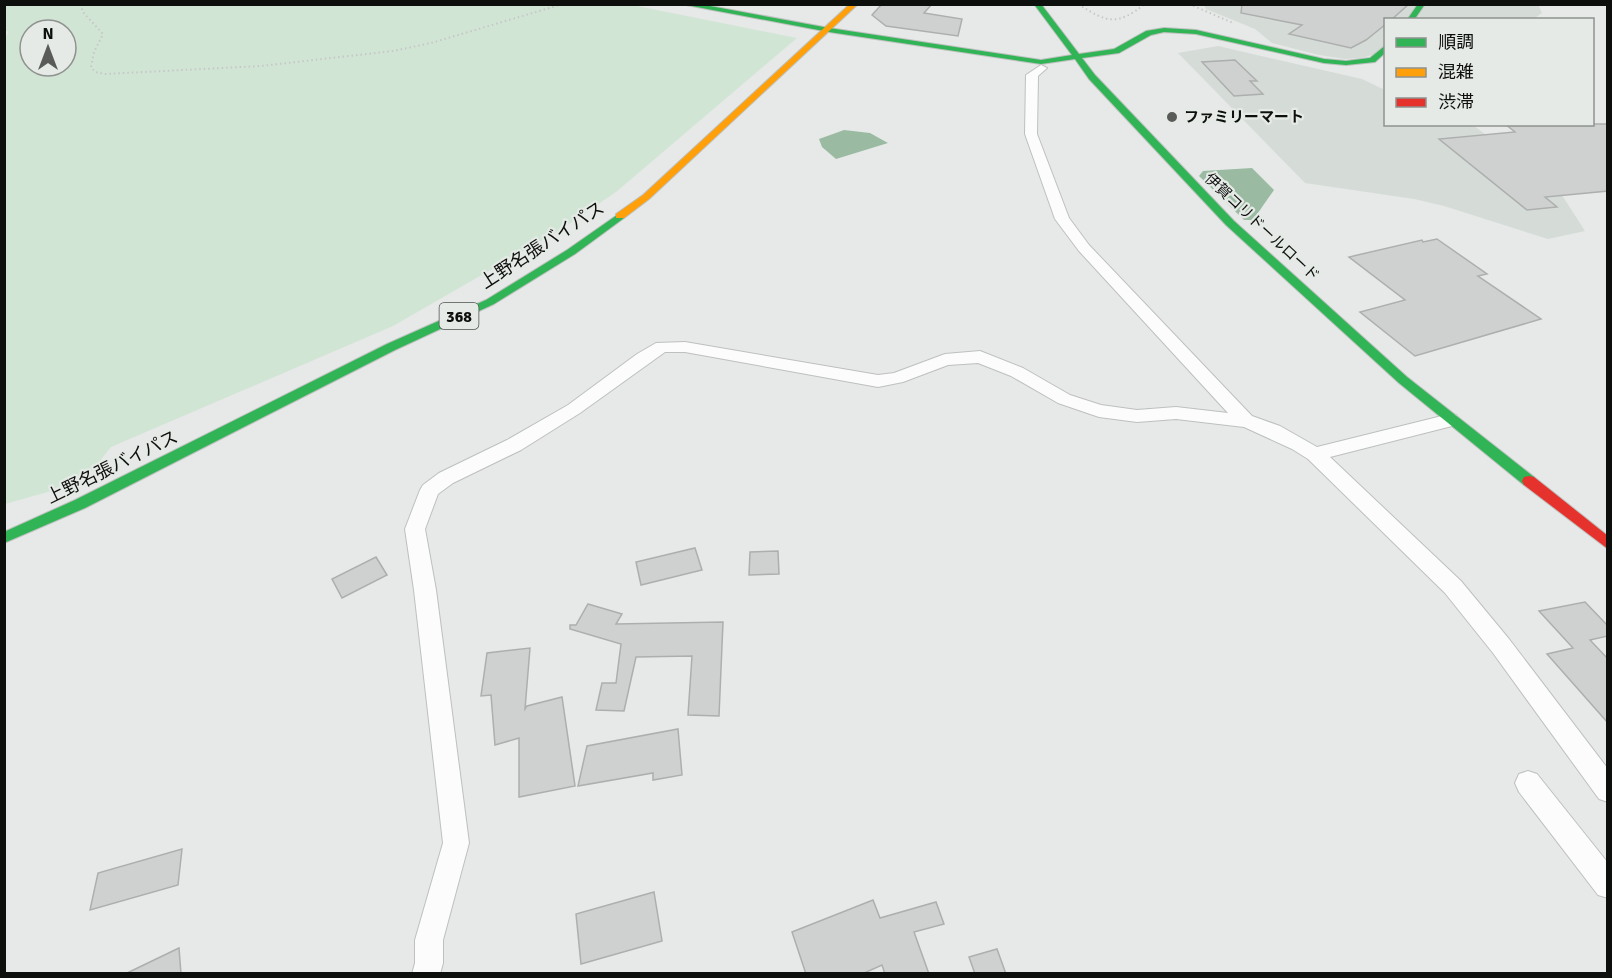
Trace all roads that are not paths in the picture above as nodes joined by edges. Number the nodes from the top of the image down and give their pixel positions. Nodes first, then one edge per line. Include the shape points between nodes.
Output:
1 (684, 4) edge
2 (855, 4) edge
3 (1037, 4) edge
4 (1422, 4) edge
5 (1412, 18) edge
6 (829, 30) junction
7 (1384, 49) edge
8 (1080, 59) junction
9 (1041, 68) dead end
10 (1450, 420) junction
11 (1246, 421) junction
12 (1315, 454) junction
13 (4, 538) edge
14 (1608, 544) edge
15 (1528, 783) dead end
16 (1608, 790) edge
17 (1608, 885) edge
18 (426, 974) edge

1 - 6 main road
2 - 6 main road, 上野名張バイパス / 368
3 - 8 main road, 伊賀コリドールロード
4 - 5 main road
6 - 8 main road via 1025,60
6 - 13 main road, 上野名張バイパス / 368 via 646,197 561,258 490,302
7 - 8 main road via 1372,60 1323,61 1175,30 1149,33 1116,51
8 - 10 main road, 伊賀コリドールロード via 1208,203
9 - 11 street via 1032,75 1031,134 1062,219 1084,248
10 - 12 street
10 - 14 main road, 伊賀コリドールロード
11 - 12 street
11 - 18 street via 1176,413 1137,416 1100,411 1064,399 1017,372 980,357 945,360 878,381 685,347 662,347 574,409 446,478 430,490 415,529 456,843 429,940
12 - 16 street via 1453,587
15 - 17 street

